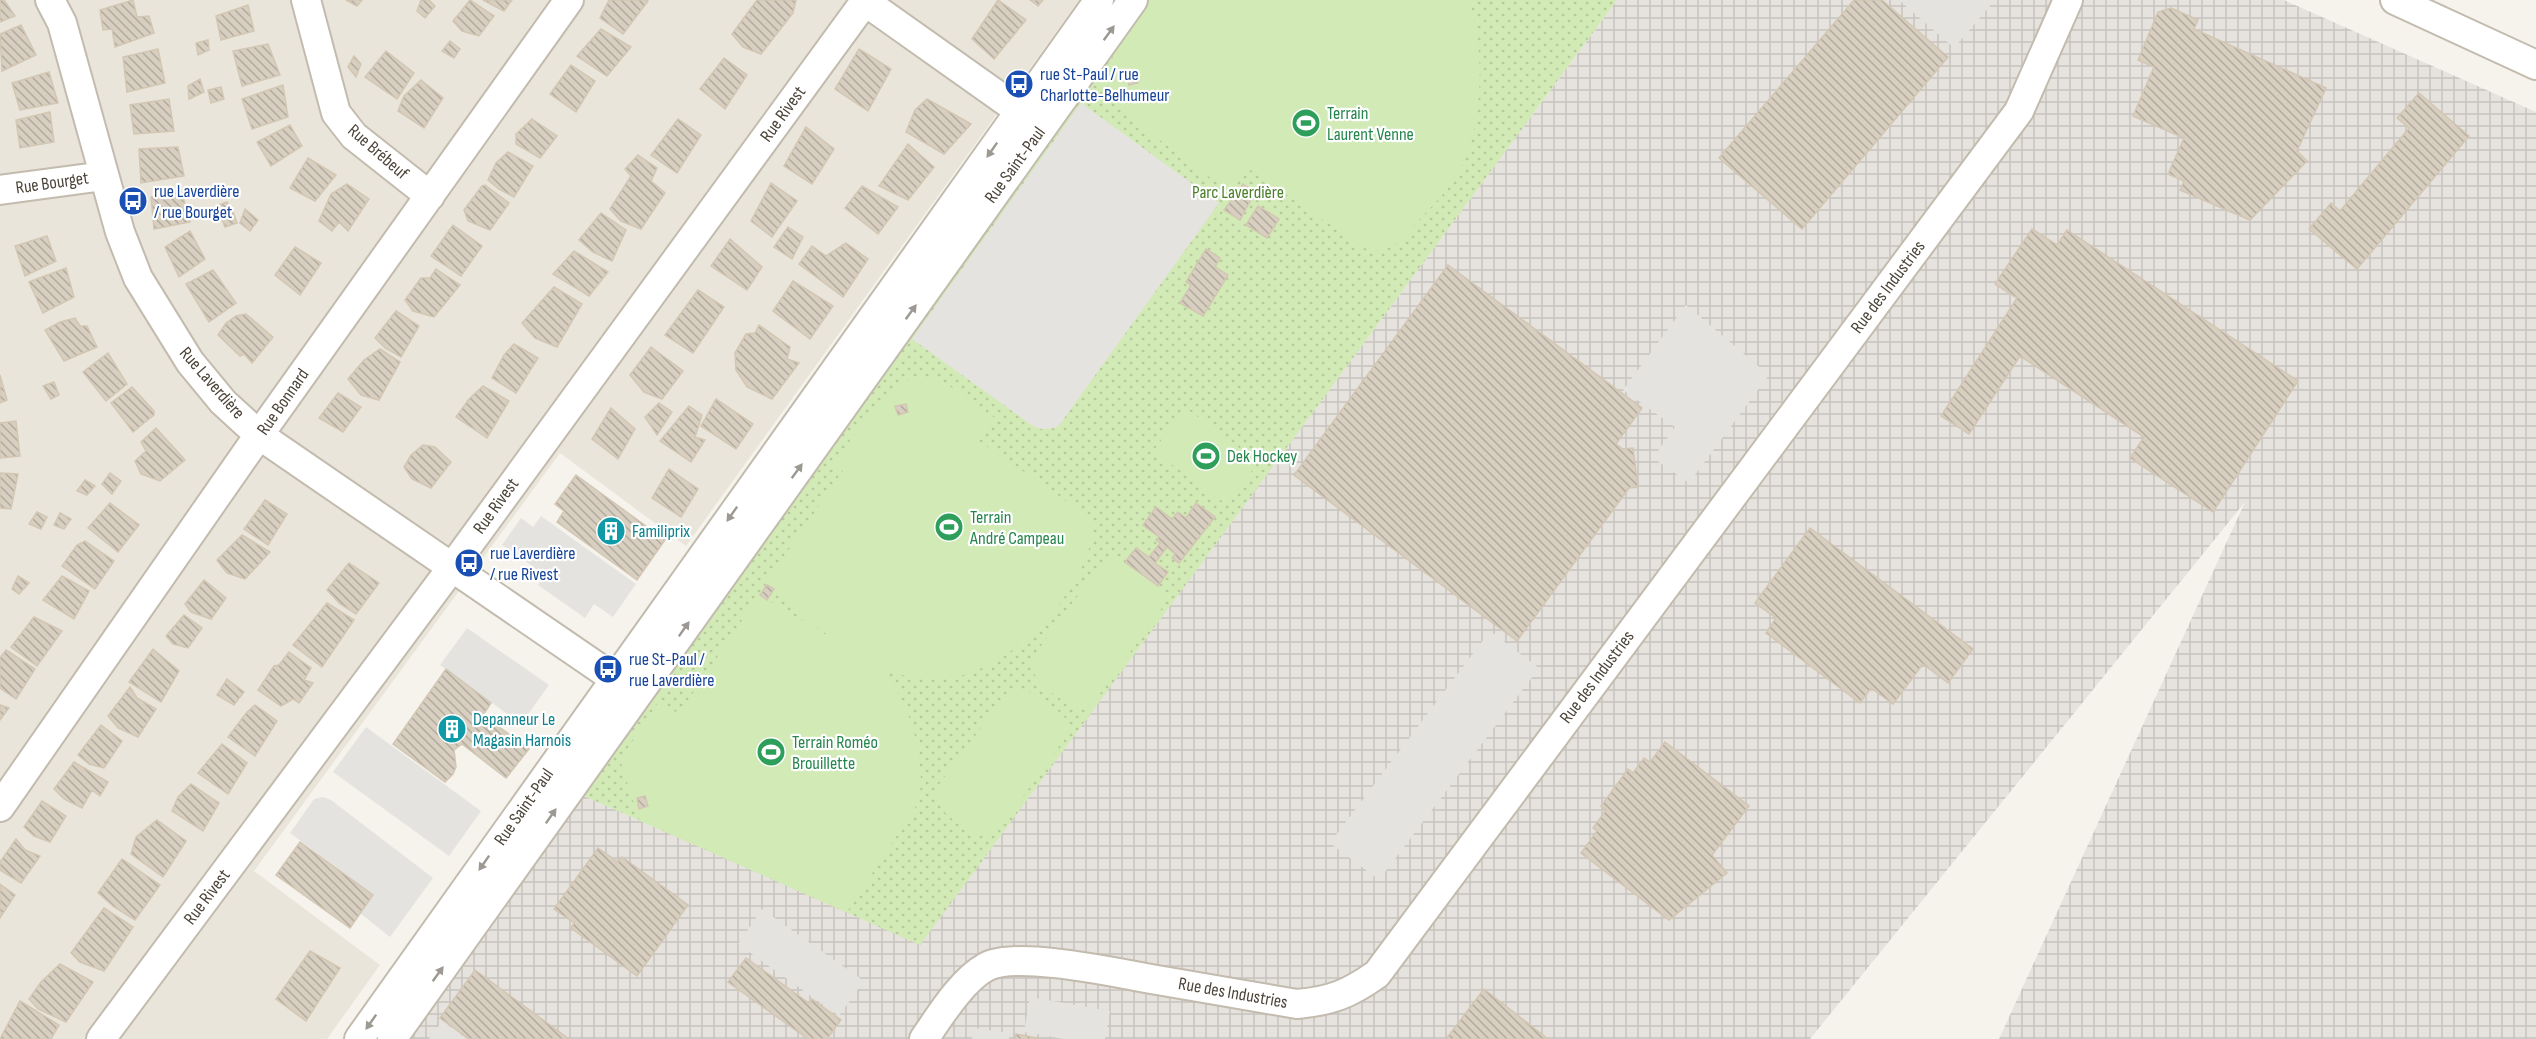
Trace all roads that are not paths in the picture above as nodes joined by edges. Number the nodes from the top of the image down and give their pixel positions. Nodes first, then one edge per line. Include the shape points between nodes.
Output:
1 (50, 0) edge
2 (306, 0) edge
3 (569, 0) edge
4 (865, 0) edge
5 (1099, 0) edge
6 (1133, 0) edge
7 (2068, 0) edge
8 (2395, 0) edge
9 (2536, 65) edge
10 (1019, 111) junction
11 (1043, 127) junction
12 (104, 176) junction
13 (0, 190) edge
14 (430, 196) junction
15 (928, 264) junction
16 (260, 435) junction
17 (453, 566) junction
18 (627, 686) junction
19 (0, 807) edge
20 (523, 831) junction
21 (101, 1039) edge
22 (358, 1039) edge
23 (392, 1039) edge
24 (924, 1039) edge

1 - 12 street, Rue Laverdière via 62,23 78,75
2 - 14 street, Rue Brébeuf via 336,113 354,136
3 - 14 street, Rue Bonnard
4 - 10 street
4 - 17 street, Rue Rivest
5 - 10 street, Rue Saint-Paul
11 -> 6 street, Rue Saint-Paul
7 - 24 street, Rue des Industries via 2019,111 1377,974 1340,997 1297,1004 1054,962 1006,963 987,966 971,979
8 - 9 street
10 - 11 street
10 -> 15 street, Rue Saint-Paul
11 - 15 street, Rue Saint-Paul
12 - 13 street, Rue Bourget
12 - 16 street, Rue Laverdière via 138,278 162,319 223,402
14 - 16 street, Rue Bonnard
15 - 18 street, Rue Saint-Paul
16 - 17 street, Rue Laverdière
16 - 19 street, Rue Bonnard
17 - 18 street, Rue Laverdière
17 - 21 street, Rue Rivest
18 - 20 street, Rue Saint-Paul
20 -> 22 street, Rue Saint-Paul
23 -> 20 street, Rue Saint-Paul

